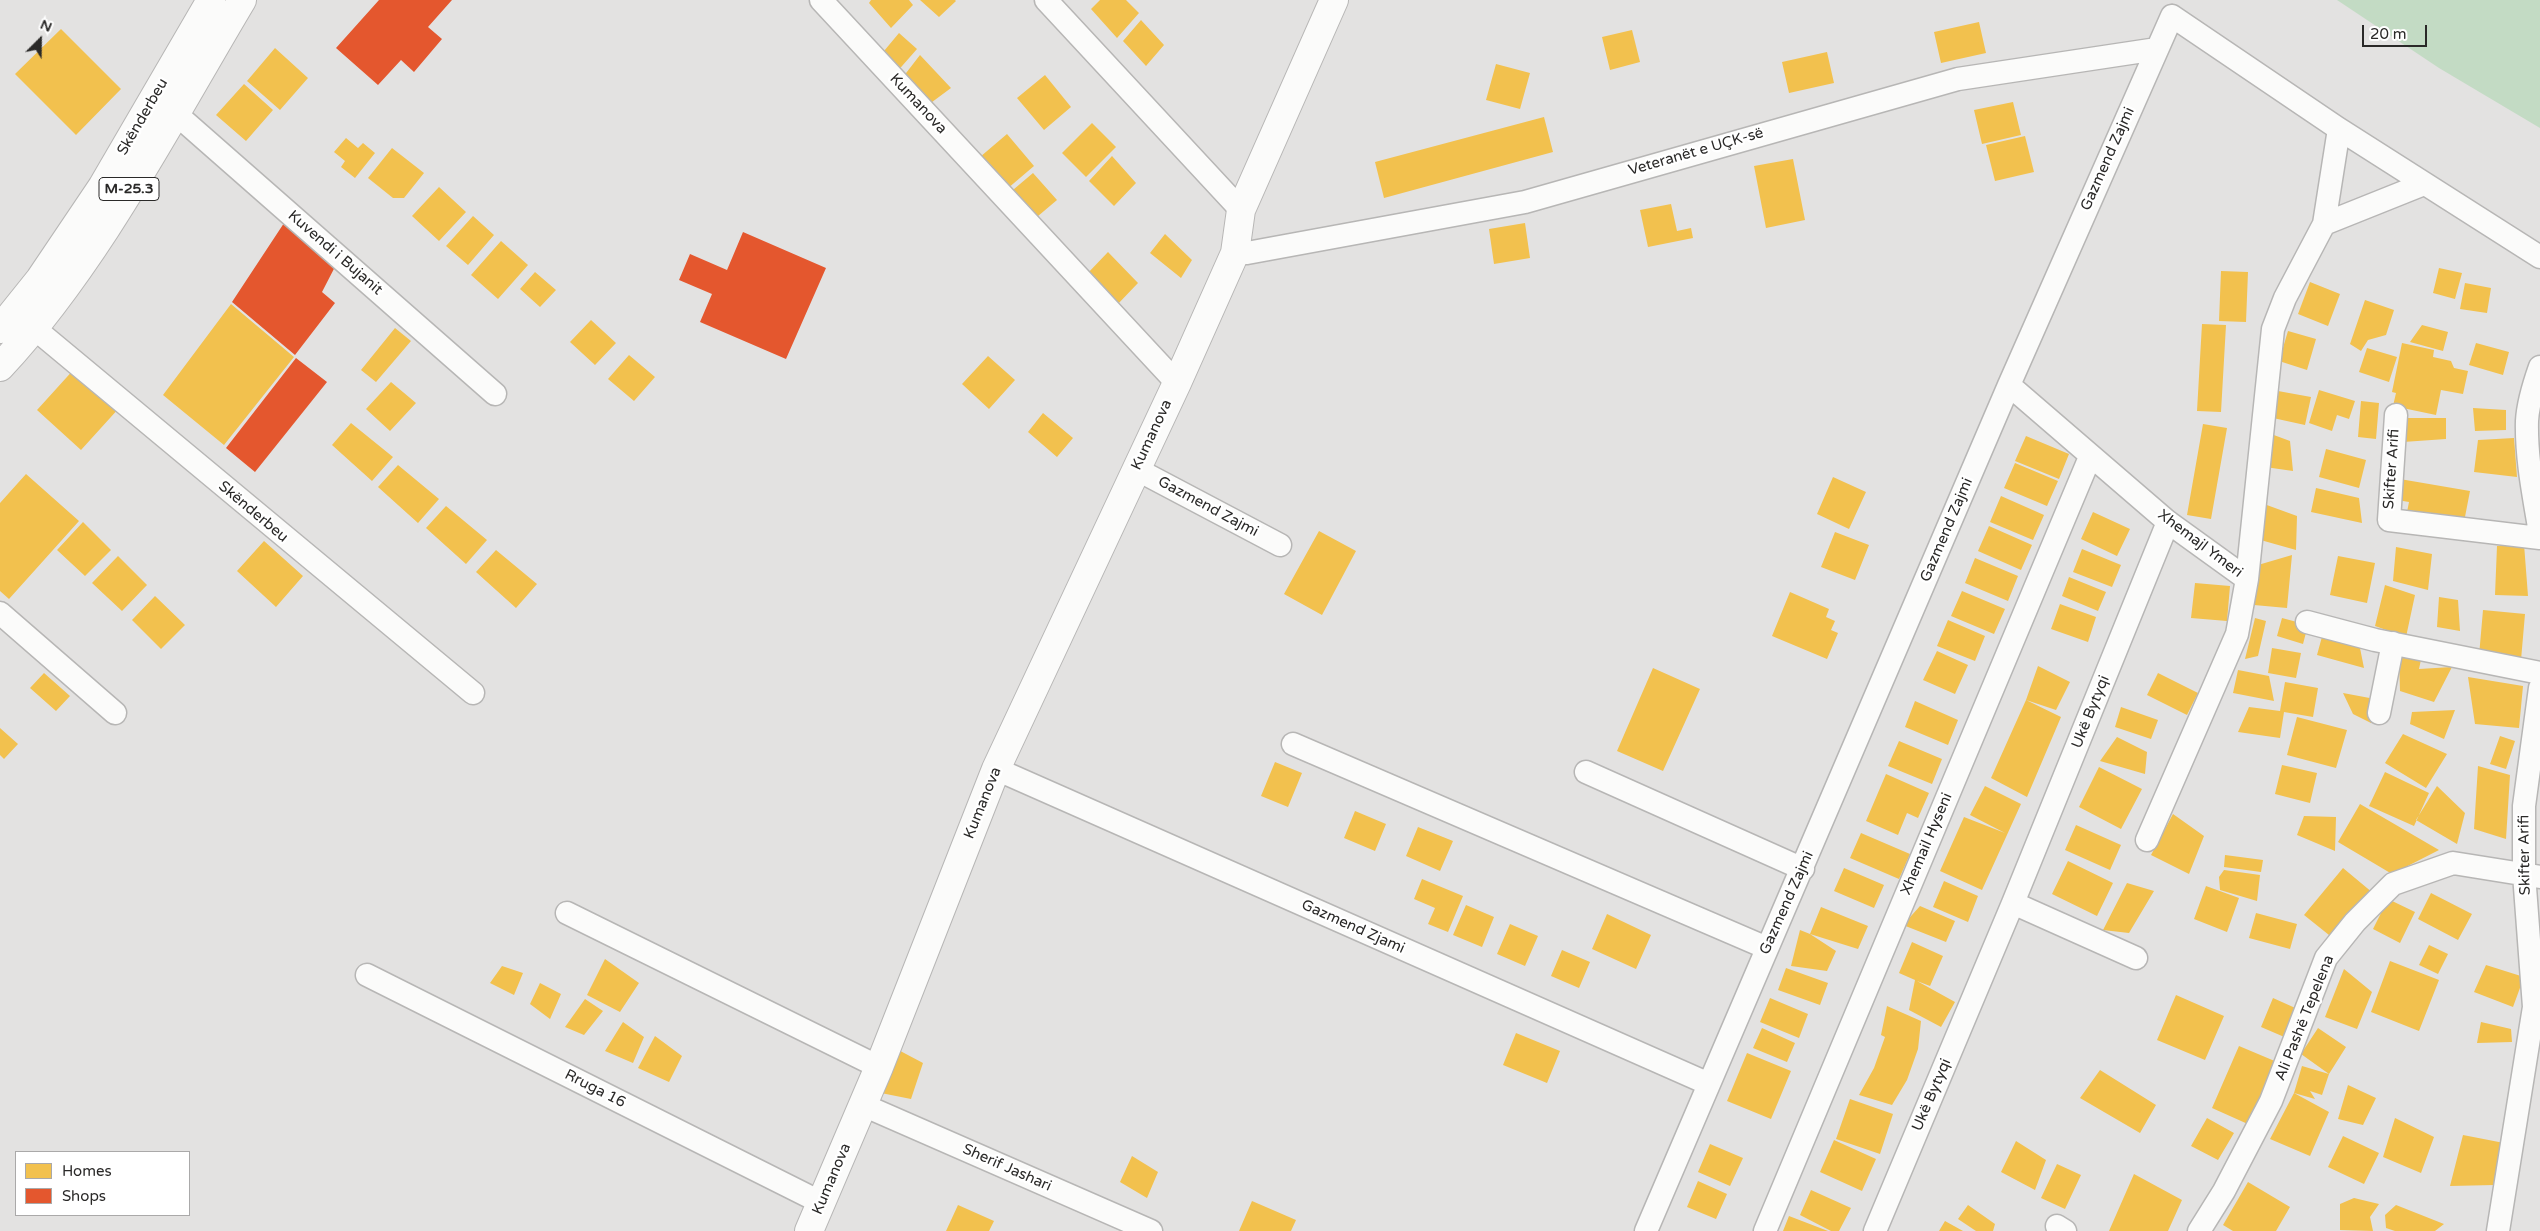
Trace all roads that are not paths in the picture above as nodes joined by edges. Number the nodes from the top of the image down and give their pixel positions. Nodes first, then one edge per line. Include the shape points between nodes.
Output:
1 (211, 0) edge
2 (242, 0) edge
3 (822, 0) edge
4 (1046, 0) edge
5 (1334, 0) edge
6 (2169, 8) edge
7 (2157, 49) junction
8 (175, 113) junction
9 (2339, 129) junction
10 (2424, 184) junction
11 (1241, 210) junction
12 (2324, 224) junction
13 (1235, 253) junction
14 (2540, 257) edge
15 (0, 328) edge
16 (34, 328) junction
17 (0, 367) edge
18 (2540, 367) edge
19 (1177, 383) junction
20 (2009, 385) junction
21 (495, 394) dead end
22 (2396, 415) dead end
23 (2090, 457) junction
24 (1136, 469) junction
25 (2536, 481) edge
26 (2168, 522) junction
27 (2540, 533) edge
28 (2540, 538) edge
29 (1280, 545) dead end
30 (2247, 579) junction
31 (0, 613) edge
32 (2307, 622) dead end
33 (2393, 643) junction
34 (2540, 673) edge
35 (2540, 688) edge
36 (473, 693) dead end
37 (115, 713) dead end
38 (2379, 713) dead end
39 (1293, 744) dead end
40 (996, 769) junction
41 (1586, 772) dead end
42 (2147, 840) dead end
43 (1803, 869) junction
44 (2532, 875) edge
45 (2013, 903) junction
46 (567, 913) dead end
47 (1767, 948) junction
48 (2136, 958) dead end
49 (367, 975) dead end
50 (879, 1067) junction
51 (1709, 1084) junction
52 (864, 1105) junction
53 (822, 1203) junction
54 (809, 1231) edge
55 (1151, 1231) edge
56 (1646, 1231) edge
57 (1765, 1231) edge
58 (1875, 1231) edge
59 (2199, 1231) edge
60 (2498, 1231) edge

1 - 15 main road, Skënderbeu / M-25.3 via 102,187 40,279
2 - 8 main road, Skënderbeu / M-25.3
3 - 19 street, Kumanova
4 - 11 street
5 - 11 main road, Kumanova
6 - 7 street, Gazmend Zajmi
6 - 9 street, Gazmend Zajmi
7 - 13 street, Veteranët e UÇK-së via 1958,79 1525,202
7 - 20 street, Gazmend Zajmi
8 - 16 main road, Skënderbeu / M-25.3 via 62,294
8 - 21 street, Kuvendi i Bujanit
9 - 10 street, Gazmend Zajmi
9 - 12 street
10 - 12 street
10 - 14 street, Gazmend Zajmi
11 - 13 main road, Kumanova
12 - 30 street via 2285,298 2273,329
13 - 19 main road, Kumanova
16 - 17 main road, Skënderbeu / M-25.3
16 - 36 street, Skënderbeu
18 - 25 street via 2527,420
19 - 24 main road, Kumanova
20 - 23 street, Xhemajl Ymeri
20 - 43 street, Gazmend Zajmi
22 - 28 street, Skifter Arifi via 2389,520
23 - 26 street, Xhemajl Ymeri
23 - 57 street, Xhemail Hyseni
24 - 29 street, Gazmend Zajmi
24 - 40 main road, Kumanova
25 - 27 street
26 - 30 street, Xhemajl Ymeri
26 - 45 street, Ukë Bytyqi
30 - 42 street, Xhemajl Ymeri via 2237,634
31 - 37 street
32 - 33 street
33 - 34 street
33 - 38 street
35 - 44 street, Skifter Arifi via 2524,806
39 - 47 street
40 - 50 main road, Kumanova
40 - 51 street, Gazmend Zjami
41 - 43 street
43 - 47 street, Gazmend Zajmi
44 - 59 street, Ali Pashë Tepelena via 2453,863 2394,884 2355,922 2326,958 2271,1101
44 - 60 street, Skifter Arifi via 2534,1007
45 - 48 street
45 - 58 street, Ukë Bytyqi
46 - 50 street
47 - 51 street, Gazmend Zajmi
49 - 53 street, Rruga 16
50 - 52 main road, Kumanova
51 - 56 street, Gazmend Zajmi
52 - 53 main road, Kumanova
52 - 55 street, Sherif Jashari
53 - 54 main road, Kumanova

